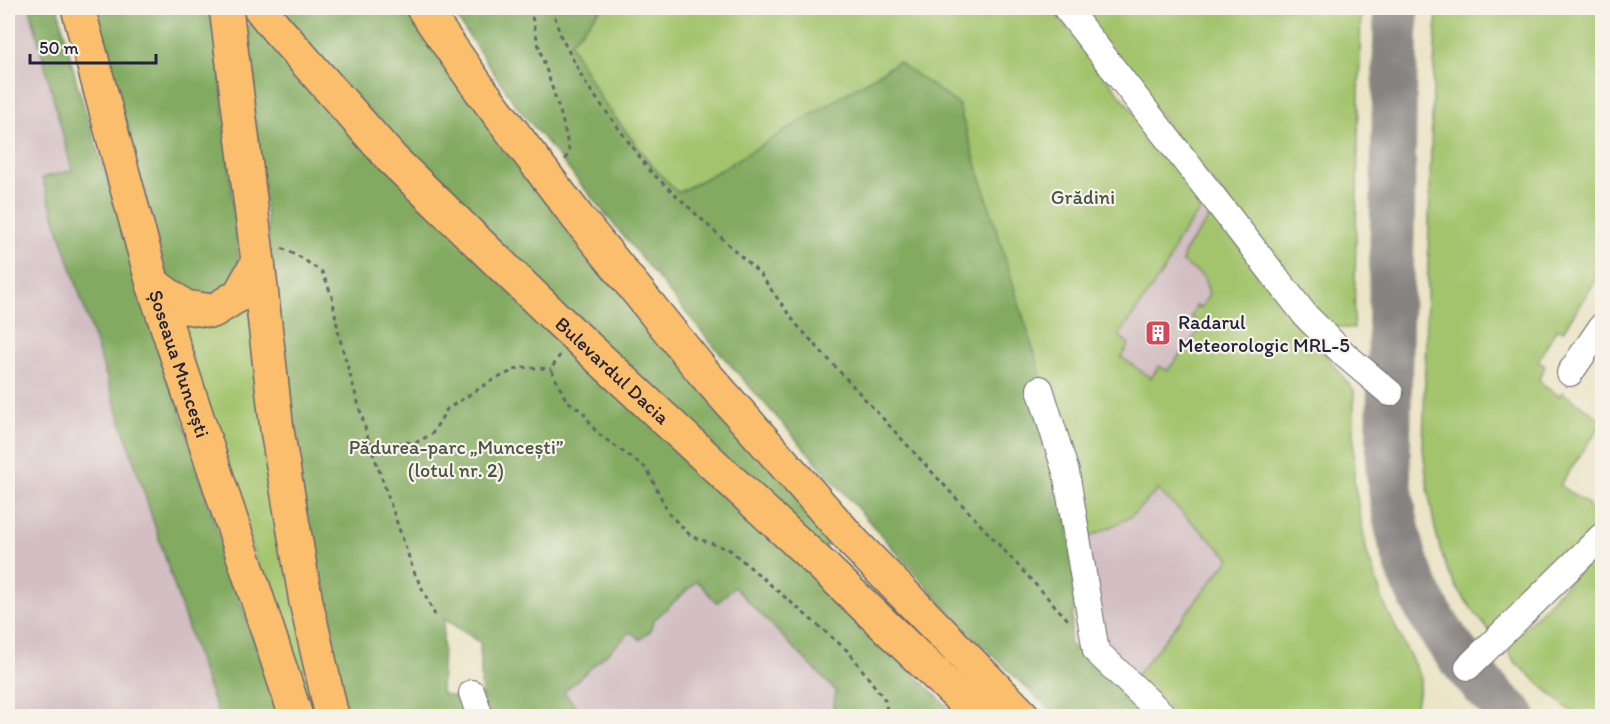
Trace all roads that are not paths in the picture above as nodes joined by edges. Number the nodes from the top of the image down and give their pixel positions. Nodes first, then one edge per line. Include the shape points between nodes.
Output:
1 (78, 8) edge
2 (226, 8) edge
3 (423, 8) edge
4 (1066, 8) edge
5 (268, 18) edge
6 (256, 248) junction
7 (153, 285) junction
8 (1602, 326) edge
9 (1570, 373) dead end
10 (1040, 389) dead end
11 (1390, 393) dead end
12 (1602, 536) edge
13 (854, 543) junction
14 (826, 570) junction
15 (1468, 667) dead end
16 (296, 717) edge
17 (332, 717) edge
18 (979, 717) edge
19 (1023, 717) edge
20 (1164, 717) edge

1 - 7 main road, Șoseaua Muncești
2 - 6 main road
3 - 13 main road via 554,187 703,372
4 - 11 lane via 1306,316
5 - 14 main road, Bulevardul Dacia via 392,159
6 - 7 main road via 239,295 213,311 185,307
6 - 17 main road via 279,442 306,602
7 - 16 main road, Șoseaua Muncești
8 - 9 lane
10 - 20 lane via 1066,471 1096,651
12 - 15 lane
13 - 14 main road
13 - 19 main road
14 - 18 main road, Bulevardul Dacia

